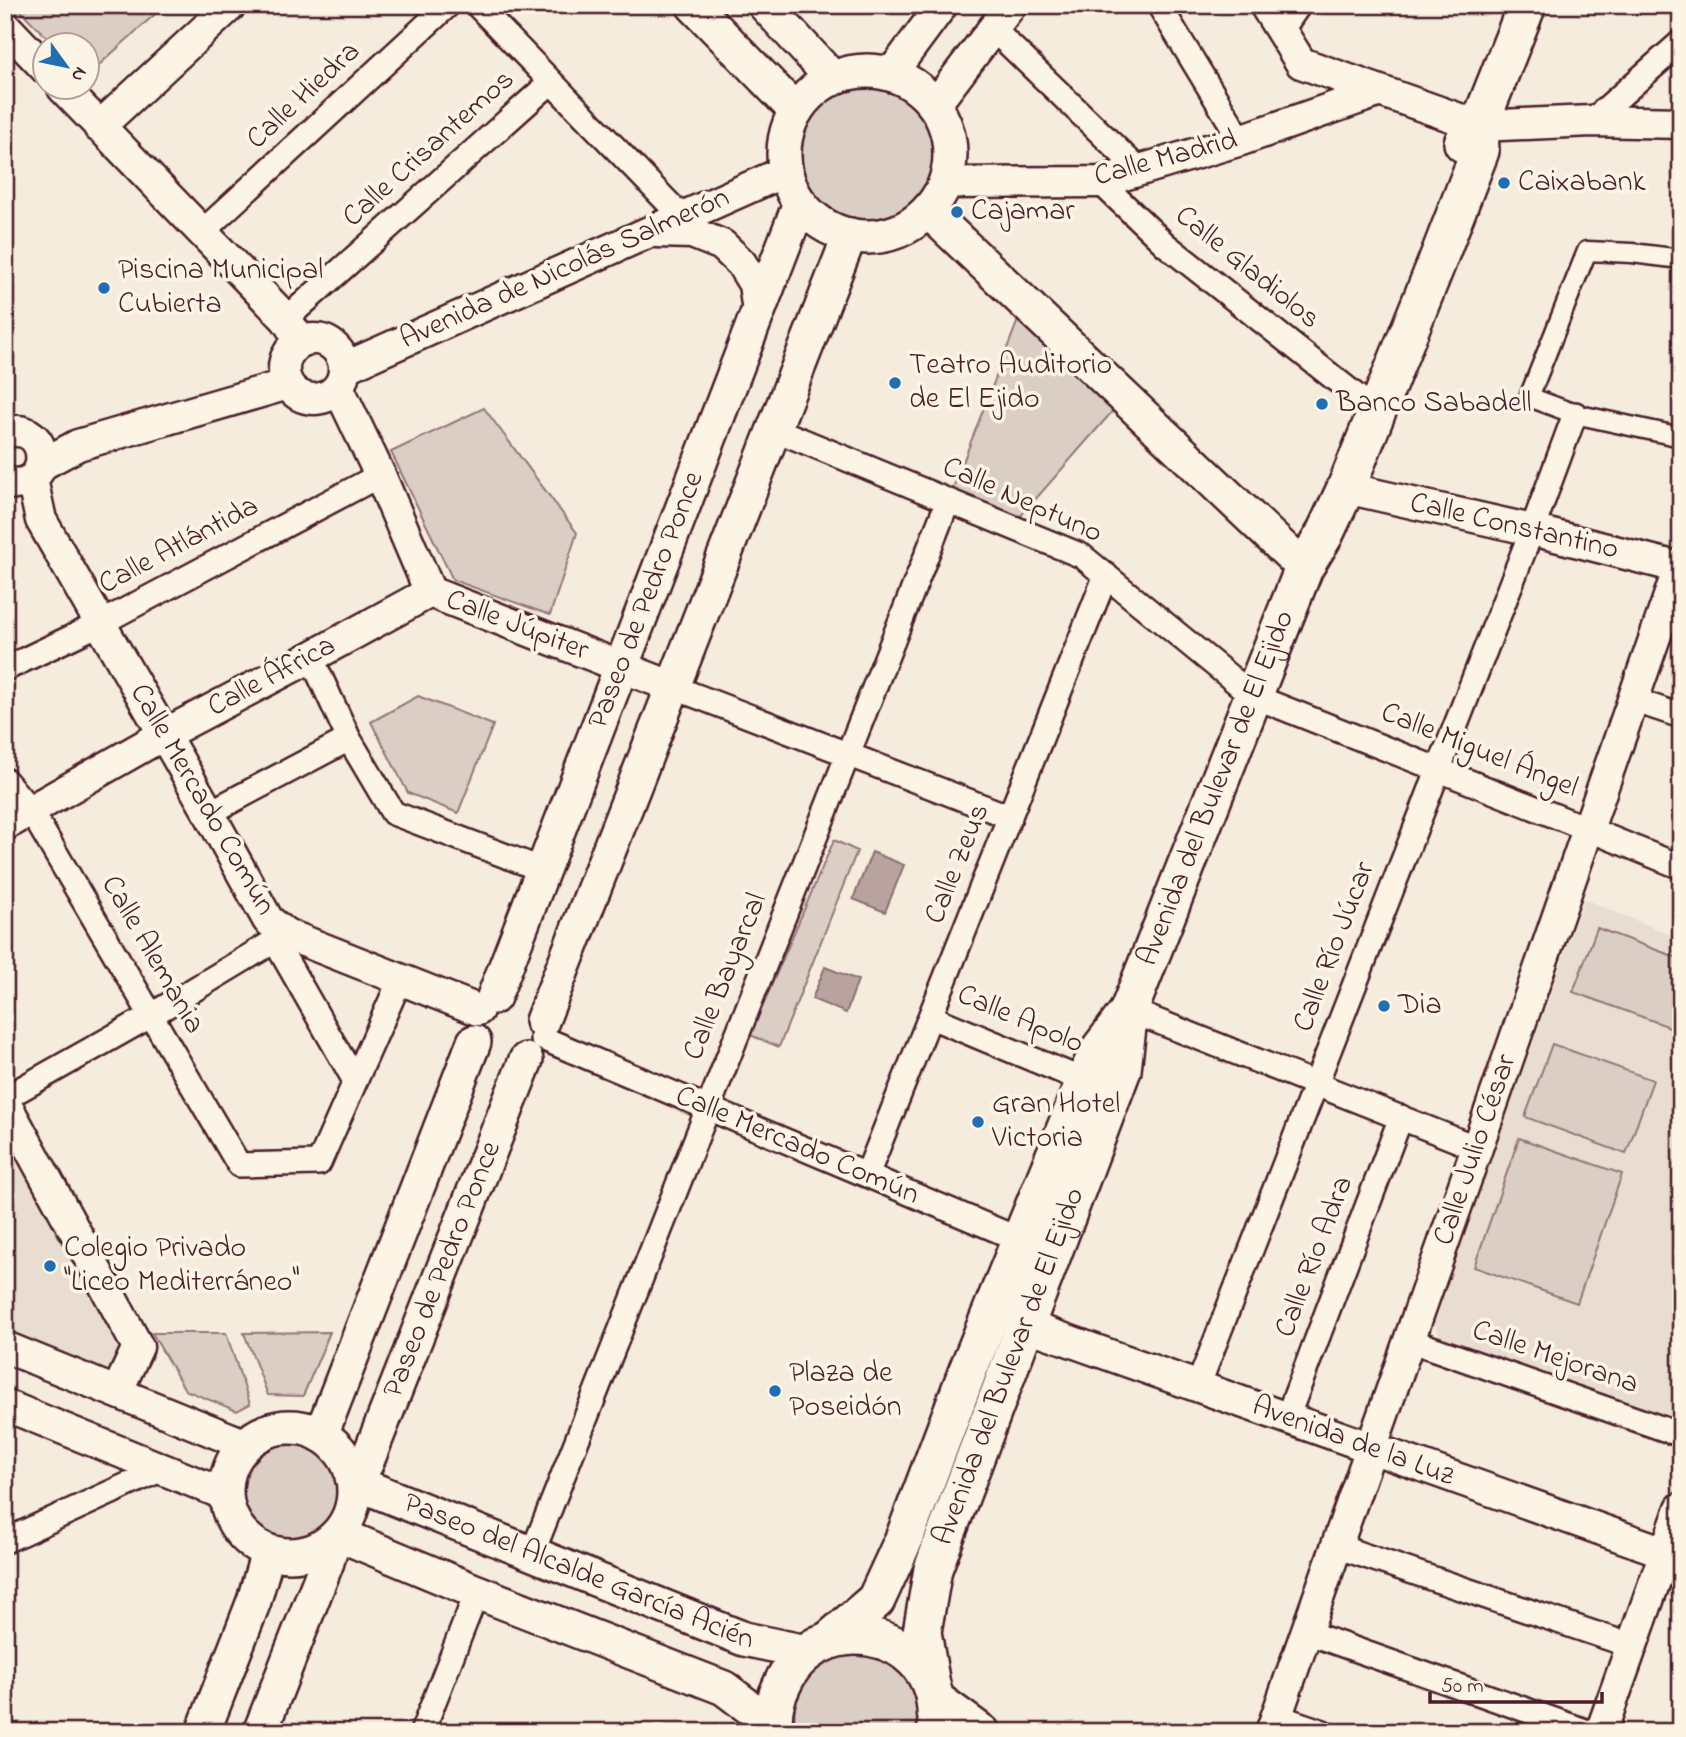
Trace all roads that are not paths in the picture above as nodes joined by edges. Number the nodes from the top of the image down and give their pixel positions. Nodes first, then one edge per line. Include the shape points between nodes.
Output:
1 (231, 5) edge
2 (448, 5) edge
3 (477, 5) edge
4 (693, 5) edge
5 (765, 5) edge
6 (942, 5) edge
7 (1159, 5) edge
8 (1265, 5) edge
9 (1299, 5) edge
10 (1527, 5) edge
11 (1002, 17) edge
12 (5, 26) edge
13 (1282, 32) junction
14 (1681, 42) edge
15 (32, 54) edge
16 (891, 74) junction
17 (833, 79) junction
18 (551, 82) junction
19 (1380, 91) junction
20 (76, 102) edge
21 (935, 105) junction
22 (796, 111) junction
23 (1592, 121) junction
24 (1681, 123) edge
25 (1479, 125) junction
26 (99, 127) junction
27 (1241, 139) junction
28 (786, 171) junction
29 (1140, 171) junction
30 (1100, 182) junction
31 (937, 197) junction
32 (800, 203) junction
33 (682, 217) junction
34 (202, 232) junction
35 (652, 232) junction
36 (850, 236) junction
37 (1681, 259) edge
38 (758, 312) junction
39 (294, 330) junction
40 (341, 378) junction
41 (288, 384) junction
42 (1355, 410) junction
43 (1575, 414) junction
44 (774, 429) junction
45 (1681, 437) edge
46 (19, 450) edge
47 (380, 475) junction
48 (1346, 488) junction
49 (948, 501) junction
50 (1532, 530) junction
51 (1304, 568) junction
52 (1680, 568) edge
53 (1106, 575) junction
54 (430, 592) junction
55 (99, 624) junction
56 (312, 657) junction
57 (622, 667) junction
58 (5, 669) edge
59 (673, 687) junction
60 (1253, 696) junction
61 (1633, 700) junction
62 (1681, 716) edge
63 (163, 735) junction
64 (349, 739) junction
65 (848, 754) junction
66 (1439, 769) junction
67 (5, 780) edge
68 (209, 813) junction
69 (1010, 817) junction
70 (18, 818) edge
71 (1588, 829) junction
72 (1681, 867) edge
73 (543, 870) junction
74 (281, 937) junction
75 (400, 980) junction
76 (1129, 1010) junction
77 (150, 1016) junction
78 (482, 1016) junction
79 (931, 1017) junction
80 (536, 1040) junction
81 (355, 1081) junction
82 (1085, 1081) junction
83 (1316, 1083) junction
84 (5, 1100) edge
85 (708, 1108) junction
86 (1401, 1118) junction
87 (1477, 1148) junction
88 (867, 1175) junction
89 (1037, 1247) junction
90 (1025, 1325) junction
91 (1409, 1340) junction
92 (5, 1347) edge
93 (1198, 1386) junction
94 (117, 1392) junction
95 (5, 1405) edge
96 (1287, 1418) junction
97 (321, 1435) junction
98 (1681, 1435) edge
99 (246, 1445) junction
100 (1370, 1448) junction
101 (163, 1469) junction
102 (353, 1480) junction
103 (226, 1495) junction
104 (1681, 1508) edge
105 (335, 1536) junction
106 (5, 1541) edge
107 (1329, 1543) junction
108 (268, 1552) junction
109 (532, 1554) junction
110 (1673, 1555) edge
111 (477, 1592) junction
112 (1306, 1632) junction
113 (819, 1645) junction
114 (1632, 1646) junction
115 (934, 1705) edge
116 (1274, 1724) edge
117 (774, 1729) edge
118 (203, 1732) edge
119 (260, 1732) edge
120 (422, 1732) edge
121 (983, 1732) edge
122 (1324, 1732) edge
123 (1588, 1732) edge
124 (1601, 1732) edge

1 - 26 street
2 - 34 street, Calle Hiedra
3 - 18 street
4 - 22 main road
5 - 17 main road
6 - 16 street
7 - 27 street
8 - 13 street
9 - 13 street
10 - 25 main road, Avenida del Bulevar de El Ejido
11 - 21 street
11 - 29 street
12 - 15 street
13 - 19 street via 1301,63
14 - 23 street
16 - 17 main road via 852,72
16 - 21 main road via 916,86
17 - 22 main road via 812,92
18 - 33 street
18 - 39 street, Calle Crisantemos
19 - 25 street
19 - 27 street, Calle Madrid
20 - 26 street
21 - 31 main road via 947,129 950,156
22 - 28 main road via 784,150
23 - 24 street
23 - 25 street
25 - 42 main road, Avenida del Bulevar de El Ejido via 1460,146
25 - 48 main road, Avenida del Bulevar de El Ejido via 1480,151
26 - 34 street
27 - 29 street, Calle Madrid
28 - 32 main road
28 - 33 street, Avenida de Nicolás Salmerón
29 - 30 street, Calle Madrid
30 - 31 street, Calle Madrid
30 - 42 street, Calle Gladiolos
31 - 36 main road via 905,228 878,237
31 - 51 main road
32 - 36 main road via 814,218
32 - 38 main road, Paseo de Pedro Ponce
33 - 35 street, Avenida de Nicolás Salmerón
34 - 39 street
35 - 38 street via 692,233 722,245 754,284
35 - 40 street, Avenida de Nicolás Salmerón
36 - 44 main road, Paseo de Pedro Ponce
37 - 43 street via 1587,251 1529,397
38 - 57 main road, Paseo de Pedro Ponce
39 - 40 street via 337,350 342,358
39 - 41 street via 293,347 284,365
40 - 41 street via 331,394 322,398 302,397
40 - 47 street, Calle Júpiter
41 - 46 street via 78,445
42 - 48 main road, Avenida del Bulevar de El Ejido
42 - 51 main road, Avenida del Bulevar de El Ejido via 1309,531
43 - 45 street
43 - 50 street, Calle Río Júcar
44 - 49 street, Calle Neptuno
44 - 59 main road, Paseo de Pedro Ponce
46 - 55 street, Calle Mercado Común via 41,520
47 - 54 street, Calle Júpiter
47 - 55 street, Calle Atlántida
48 - 50 street, Calle Constantino
48 - 51 main road, Avenida del Bulevar de El Ejido
49 - 53 street, Calle Neptuno via 1082,556
49 - 65 street, Calle Bayarcal
50 - 52 street, Calle Constantino
50 - 66 street, Calle Río Júcar
51 - 60 main road, Avenida del Bulevar de El Ejido
52 - 61 street, Calle Julio César
53 - 60 street, Calle Neptuno
53 - 69 street, Calle Zeus
54 - 56 street, Calle África
54 - 57 street, Calle Júpiter
55 - 58 street, Calle Atlántida
55 - 63 street, Calle Mercado Común
56 - 63 street, Calle África
56 - 64 street
57 - 59 street, Calle Júpiter
57 - 73 main road, Paseo de Pedro Ponce
59 - 65 street, Calle Júpiter
59 - 80 main road, Paseo de Pedro Ponce
60 - 66 street, Calle Miguel Ángel
60 - 76 main road, Avenida del Bulevar de El Ejido
61 - 62 street
61 - 71 street, Calle Julio César
63 - 68 street, Calle Mercado Común
63 - 70 street, Calle África
64 - 68 street
64 - 73 street via 393,813
65 - 69 street, Calle Júpiter
65 - 85 street, Calle Bayarcal
66 - 71 street, Calle Miguel Ángel
66 - 83 street, Calle Río Júcar
67 - 70 street, Calle Alemania
68 - 74 street, Calle Mercado Común
69 - 79 street, Calle Zeus
70 - 77 street, Calle Alemania
71 - 72 street, Calle Miguel Ángel
71 - 87 street, Calle Julio César
73 - 78 main road, Paseo de Pedro Ponce
74 - 75 street, Calle Mercado Común
74 - 77 street
74 - 81 street, Calle Mercado Común
75 - 78 street, Calle Mercado Común
75 - 81 street
76 - 82 main road, Avenida del Bulevar de El Ejido via 1098,1052
76 - 83 street
76 - 89 main road, Avenida del Bulevar de El Ejido via 1122,1070
77 - 81 street, Calle Alemania via 239,1165 319,1163
77 - 84 street
78 - 80 main road via 506,995 518,996 537,1010
78 - 80 main road via 479,1051 496,1063 516,1064
78 - 97 main road, Paseo de Pedro Ponce
79 - 82 street, Calle Apolo
79 - 88 street, Calle Zeus
80 - 85 street, Calle Mercado Común
80 - 102 main road, Paseo de Pedro Ponce via 366,1464
82 - 89 main road, Avenida del Bulevar de El Ejido
83 - 86 street
83 - 93 street, Calle Río Júcar
84 - 94 street via 138,1348
85 - 88 street, Calle Mercado Común
85 - 109 street, Calle Bayarcal
86 - 87 street
86 - 96 street, Calle Río Adra
87 - 91 street, Calle Julio César
88 - 89 street, Calle Mercado Común
89 - 90 main road, Avenida del Bulevar de El Ejido
89 - 113 main road, Avenida del Bulevar de El Ejido via 968,1370 876,1600
90 - 93 street, Avenida de la Luz
90 - 115 main road, Avenida del Bulevar de El Ejido via 933,1569 922,1632
91 - 98 street, Calle Mejorana
91 - 100 street, Calle Julio César
92 - 94 street
93 - 96 street, Avenida de la Luz
94 - 99 street
95 - 101 street
96 - 100 street, Avenida de la Luz
97 - 99 main road via 285,1427 267,1431
97 - 102 main road via 337,1447
99 - 103 main road via 234,1459
100 - 107 street, Calle Julio César
100 - 110 street, Avenida de la Luz
101 - 103 street
101 - 106 street
102 - 105 main road via 353,1503
102 - 109 main road, Paseo del Alcalde García Acién
103 - 108 main road via 238,1530
104 - 110 street
105 - 108 main road via 302,1555
105 - 111 main road, Paseo del Alcalde García Acién
105 - 119 main road
107 - 112 street, Calle Julio César
107 - 114 street
108 - 118 main road
109 - 113 main road, Paseo del Alcalde García Acién via 744,1639
110 - 114 street
111 - 117 main road, Paseo del Alcalde García Acién via 724,1688
111 - 120 street
112 - 116 street, Calle Julio César
112 - 123 street
113 - 115 main road via 856,1635 879,1638 901,1648 919,1664
113 - 117 main road, Avenida del Bulevar de El Ejido via 787,1672 776,1698
114 - 124 street
115 - 121 main road
116 - 122 street

